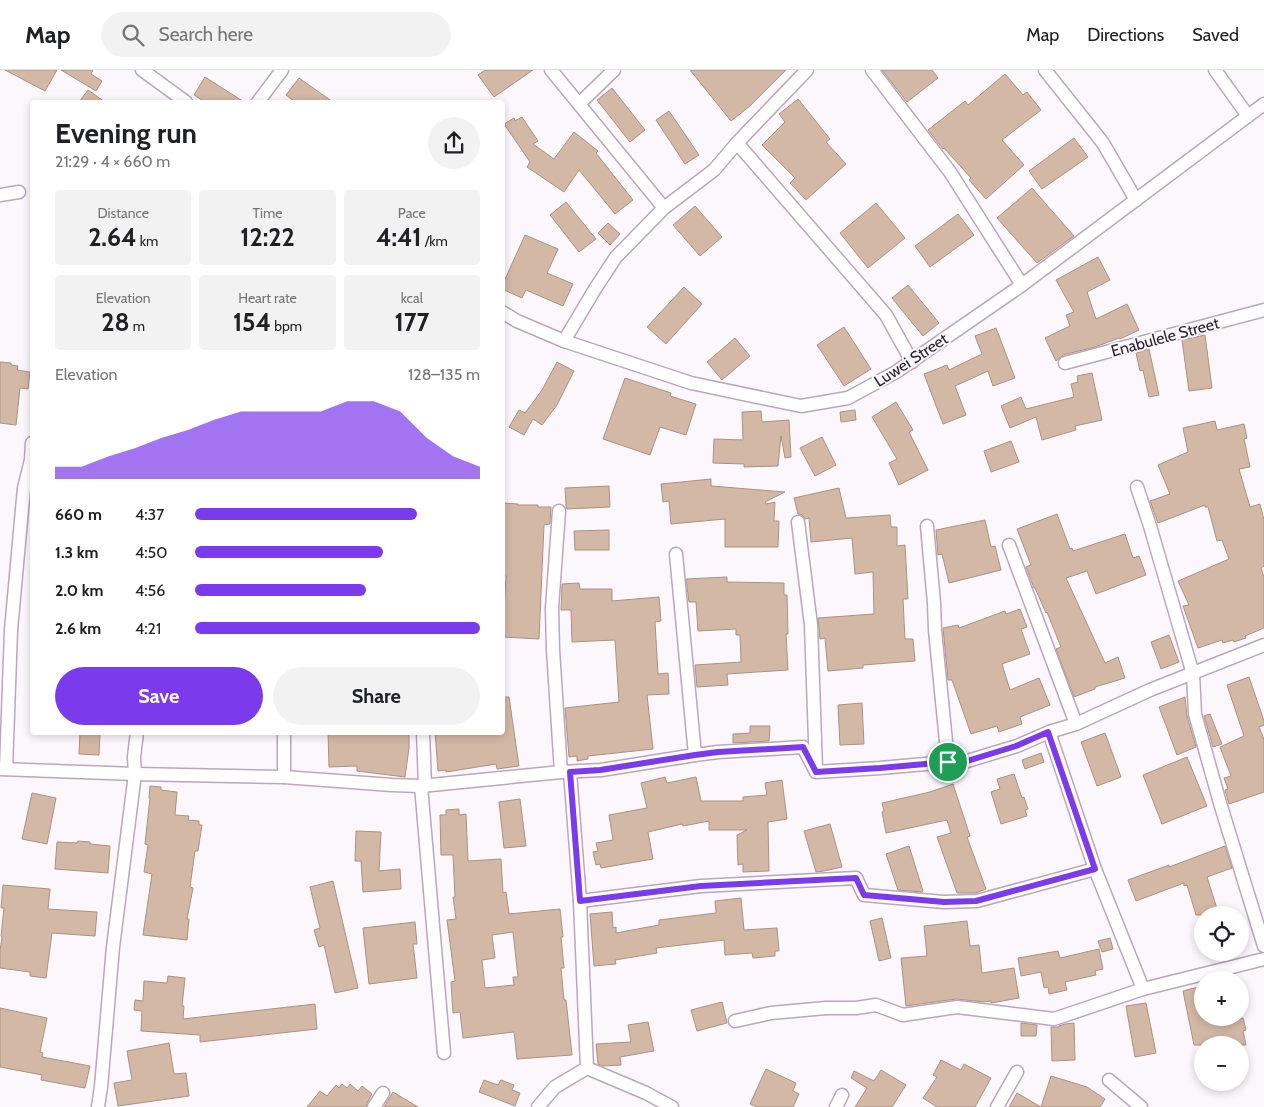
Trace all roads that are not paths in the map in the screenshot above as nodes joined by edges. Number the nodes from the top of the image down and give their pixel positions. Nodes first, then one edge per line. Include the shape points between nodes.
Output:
1 (142, 70) edge
2 (282, 70) edge
3 (550, 70) edge
4 (614, 70) edge
5 (807, 70) edge
6 (872, 70) edge
7 (1045, 70) edge
8 (1215, 70) edge
9 (183, 100) edge
10 (260, 100) edge
11 (579, 104) junction
12 (1262, 109) edge
13 (1248, 116) junction
14 (737, 143) junction
15 (19, 192) dead end
16 (0, 195) edge
17 (1136, 200) junction
18 (664, 208) junction
19 (1022, 285) junction
20 (1264, 310) edge
21 (505, 314) edge
22 (564, 341) junction
23 (912, 362) junction
24 (1065, 363) dead end
25 (30, 467) edge
26 (1137, 487) dead end
27 (559, 511) dead end
28 (798, 522) dead end
29 (927, 526) dead end
30 (1010, 545) dead end
31 (676, 554) dead end
32 (1264, 645) edge
33 (1193, 674) junction
34 (1076, 724) junction
35 (1048, 732) junction
36 (137, 735) edge
37 (284, 735) edge
38 (423, 735) edge
39 (695, 755) junction
40 (948, 762) junction
41 (3, 769) edge
42 (565, 772) junction
43 (816, 772) junction
44 (135, 774) junction
45 (284, 777) junction
46 (423, 786) junction
47 (1095, 869) junction
48 (580, 901) junction
49 (1264, 946) edge
50 (1264, 959) edge
51 (1143, 989) junction
52 (734, 1021) dead end
53 (444, 1053) dead end
54 (587, 1068) junction
55 (1017, 1072) dead end
56 (1108, 1080) dead end
57 (383, 1093) dead end
58 (842, 1096) dead end
59 (98, 1107) edge
60 (374, 1107) edge
61 (538, 1107) edge
62 (672, 1107) edge
63 (836, 1107) edge
64 (997, 1107) edge
65 (1141, 1107) edge

1 - 9 street
2 - 10 street
3 - 11 street
4 - 11 street
5 - 14 street
6 - 19 street via 950,172
7 - 17 street via 1103,143
8 - 13 street
11 - 18 street
12 - 13 street, Luwei Street
13 - 17 street, Luwei Street
14 - 18 street via 714,170
14 - 23 street via 886,315
15 - 16 street
17 - 19 street, Luwei Street
18 - 22 street via 616,257
19 - 23 street, Luwei Street
20 - 24 street, Enabulele Street
21 - 22 street, Luwei Street
22 - 23 street, Luwei Street via 691,383 801,406 848,398
25 - 41 street via 24,488 11,630
26 - 33 street
27 - 42 street via 552,608
28 - 43 street via 811,625
29 - 40 street
30 - 34 street
31 - 39 street
32 - 33 street
33 - 34 street
33 - 49 street via 1195,714
34 - 35 street
35 - 40 street via 1016,746 954,765
35 - 47 street
36 - 44 street
37 - 45 street
38 - 46 street
39 - 42 street via 600,770
39 - 43 street via 803,747
40 - 43 street
41 - 44 street
42 - 46 street
42 - 48 street
44 - 45 street
44 - 59 street via 113,946
45 - 46 street
46 - 53 street
47 - 48 street via 976,901 944,902 864,895 856,878 701,886
47 - 51 street
48 - 54 street
50 - 51 street
51 - 52 street via 1054,1019 957,1007 903,1015 876,1005 771,1012
54 - 61 street via 555,1087
54 - 62 street
55 - 64 street
56 - 65 street
57 - 60 street
58 - 63 street

